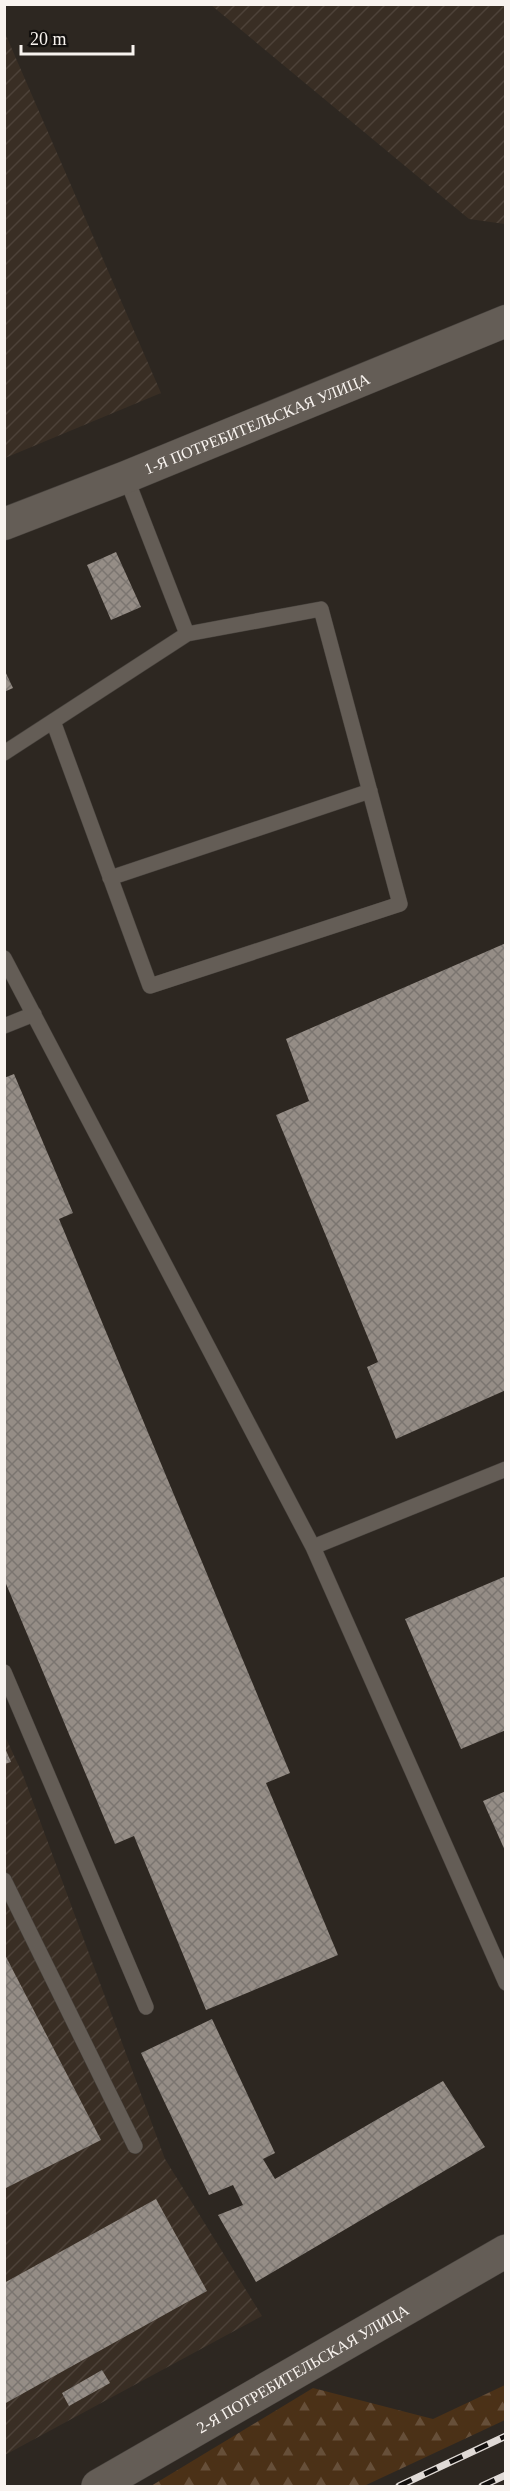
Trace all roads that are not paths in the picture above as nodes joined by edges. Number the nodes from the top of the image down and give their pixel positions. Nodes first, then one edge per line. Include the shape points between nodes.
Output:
1 (506, 321) edge
2 (126, 477) junction
3 (4, 524) edge
4 (187, 634) junction
5 (53, 721) junction
6 (4, 753) edge
7 (370, 791) junction
8 (110, 878) junction
9 (4, 958) edge
10 (34, 1014) junction
11 (4, 1026) edge
12 (506, 1469) edge
13 (313, 1547) junction
14 (4, 1672) edge
15 (4, 1880) edge
16 (506, 1983) edge
17 (146, 2007) dead end
18 (135, 2146) dead end
19 (506, 2251) edge
20 (98, 2487) edge

1 - 2 street, 1-Я ПОТРЕБИТЕЛЬСКАЯ УЛИЦА
2 - 3 street, 1-Я ПОТРЕБИТЕЛЬСКАЯ УЛИЦА
2 - 4 lane
4 - 5 lane
4 - 7 lane via 321,609
5 - 6 lane
5 - 8 lane
7 - 8 lane
7 - 8 lane via 400,904 150,986
9 - 10 lane
10 - 11 lane
10 - 13 lane
12 - 13 lane
13 - 16 lane
14 - 17 lane
15 - 18 lane
19 - 20 street, 2-Я ПОТРЕБИТЕЛЬСКАЯ УЛИЦА

